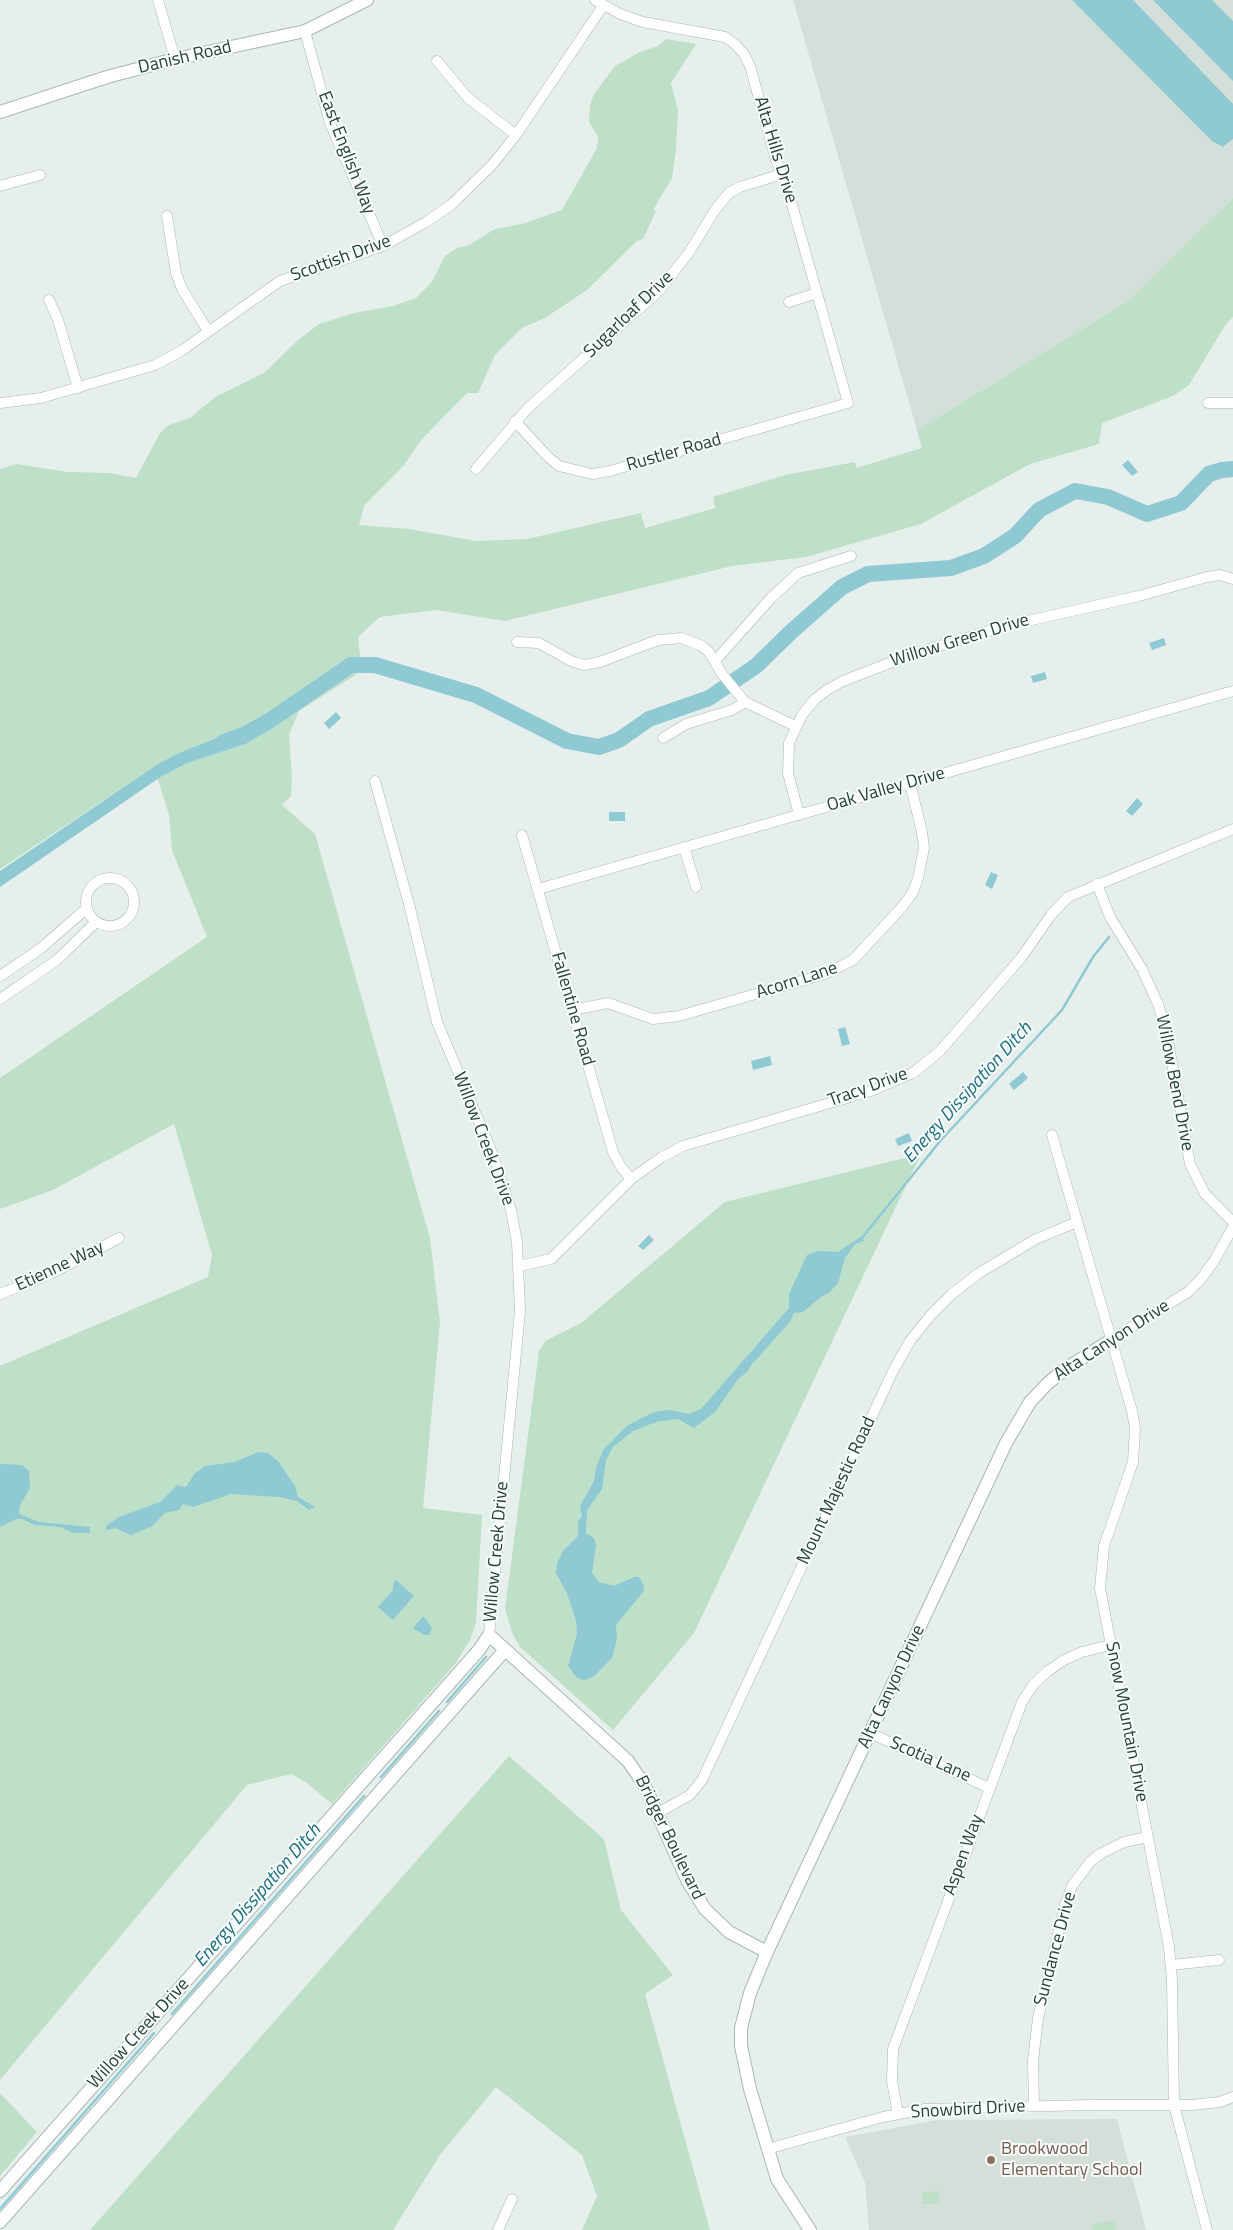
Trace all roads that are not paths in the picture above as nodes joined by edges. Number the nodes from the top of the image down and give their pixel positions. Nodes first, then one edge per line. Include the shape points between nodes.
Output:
1 (158, 0) edge
2 (367, 0) edge
3 (599, 3) edge
4 (305, 31) junction
5 (175, 59) junction
6 (437, 61) dead end
7 (0, 112) edge
8 (516, 135) junction
9 (782, 174) junction
10 (40, 175) dead end
11 (0, 186) edge
12 (167, 216) dead end
13 (383, 246) junction
14 (817, 293) junction
15 (49, 300) dead end
16 (788, 302) dead end
17 (208, 331) junction
18 (78, 388) junction
19 (0, 403) edge
20 (848, 403) joint
21 (1208, 403) dead end
22 (1233, 403) edge
23 (515, 421) junction
24 (476, 469) dead end
25 (851, 556) dead end
26 (1233, 579) edge
27 (517, 642) dead end
28 (715, 661) junction
29 (1233, 691) edge
30 (742, 699) junction
31 (795, 726) junction
32 (663, 738) dead end
33 (375, 781) dead end
34 (910, 783) junction
35 (799, 815) junction
36 (1233, 829) edge
37 (522, 835) dead end
38 (684, 847) junction
39 (1097, 884) junction
40 (696, 886) dead end
41 (538, 889) junction
42 (86, 908) junction
43 (96, 922) junction
44 (0, 976) edge
45 (0, 999) edge
46 (572, 1010) junction
47 (1052, 1135) dead end
48 (631, 1179) junction
49 (1077, 1222) junction
50 (1233, 1222) edge
51 (1233, 1227) edge
52 (119, 1238) dead end
53 (519, 1266) junction
54 (0, 1294) edge
55 (1111, 1340) junction
56 (489, 1635) junction
57 (1110, 1645) junction
58 (505, 1650) junction
59 (870, 1733) junction
60 (989, 1788) junction
61 (658, 1813) junction
62 (1148, 1837) junction
63 (767, 1952) junction
64 (1218, 1960) dead end
65 (1171, 1965) junction
66 (1233, 2097) edge
67 (1174, 2105) junction
68 (1034, 2106) junction
69 (898, 2114) junction
70 (767, 2149) junction
71 (0, 2191) edge
72 (512, 2199) dead end
73 (0, 2222) edge
74 (498, 2230) edge
75 (810, 2230) edge
76 (1207, 2230) edge

1 - 5 street
2 - 4 street, Danish Road
3 - 8 street, Scottish Drive
3 - 9 street, Alta Hills Drive via 642,22 713,34 735,44 750,66
4 - 5 street, Danish Road
4 - 13 street, East English Way via 330,123
5 - 7 street, Danish Road
6 - 8 street via 468,98
8 - 13 street, Scottish Drive via 492,166 451,205
9 - 14 street, Alta Hills Drive
9 - 23 street, Sugarloaf Drive via 728,193 690,252 659,291
10 - 11 street
12 - 17 street via 176,273
13 - 17 street, Scottish Drive via 280,281
14 - 16 street
14 - 20 street, Alta Hills Drive
15 - 18 street
17 - 18 street, Scottish Drive via 155,365
18 - 19 street, Scottish Drive via 28,401
20 - 23 street, Rustler Road via 592,474 559,466
21 - 22 street
23 - 24 street, Sugarloaf Drive
25 - 28 street via 798,573
26 - 31 street, Willow Green Drive via 1220,575 1208,577 959,639 835,686 815,698
27 - 28 street via 539,643 570,661 584,665 658,640 682,638 702,646
28 - 30 street
29 - 34 street, Oak Valley Drive
30 - 31 street
30 - 32 street via 732,710 686,724
31 - 35 street, Willow Green Drive via 789,743 788,773
33 - 53 street, Willow Creek Drive via 410,908 430,998 502,1181 512,1218
34 - 35 street, Oak Valley Drive
34 - 46 street, Acorn Lane via 922,832 923,856 918,878 903,906 853,960 825,974 680,1016 654,1019 608,1003
35 - 38 street, Oak Valley Drive
36 - 39 street, Tracy Drive
37 - 41 street, Fallentine Road
38 - 40 street
38 - 41 street, Oak Valley Drive
39 - 48 street, Tracy Drive via 1058,905 1021,958 940,1051 913,1073 871,1091 683,1146 662,1156
39 - 50 street, Willow Bend Drive via 1110,917 1142,969 1158,1004 1167,1035 1190,1164 1205,1194
41 - 46 street, Fallentine Road
42 - 43 street
42 - 43 street via 87,893 104,879 117,878 128,889 134,903 129,916 108,926
42 - 44 street via 40,950
43 - 45 street via 57,960
46 - 48 street, Fallentine Road via 613,1152
47 - 49 street, Snow Mountain Drive
48 - 53 street, Tracy Drive via 551,1259
49 - 55 street, Snow Mountain Drive
49 - 61 street, Mount Majestic Road via 1043,1235 979,1273 953,1292 910,1341 702,1780 690,1795
51 - 55 street, Alta Canyon Drive via 1214,1261 1188,1292
52 - 54 street, Etienne Way via 50,1274
53 - 56 street, Willow Creek Drive via 520,1311
55 - 57 street, Snow Mountain Drive via 1132,1411 1136,1445 1101,1560 1100,1588
55 - 59 street, Alta Canyon Drive via 1047,1384 1017,1422
56 - 58 street, Bridger Boulevard
56 - 71 street, Willow Creek Drive via 467,1664
57 - 60 street, Aspen Way via 1064,1660 1033,1685 1022,1702
57 - 62 street, Snow Mountain Drive
58 - 61 street, Bridger Boulevard via 628,1761
58 - 73 street, Willow Creek Drive
59 - 60 street, Scotia Lane
59 - 63 street, Alta Canyon Drive
60 - 69 street, Aspen Way via 893,2049 892,2081
61 - 63 street, Bridger Boulevard via 686,1880 705,1909 730,1932
62 - 65 street, Snow Mountain Drive
62 - 68 street, Sundance Drive via 1124,1842 1100,1854 1084,1868 1072,1886 1038,2018 1033,2061
63 - 70 street, Alta Canyon Drive via 750,1993 741,2046
64 - 65 street
65 - 67 street, Snow Mountain Drive
66 - 67 street, Snowbird Drive via 1208,2104
67 - 68 street, Snowbird Drive
67 - 76 street, Snow Mountain Drive
68 - 69 street, Snowbird Drive via 944,2107
69 - 70 street, Snowbird Drive
70 - 75 street, Alta Canyon Drive via 777,2179
72 - 74 street

